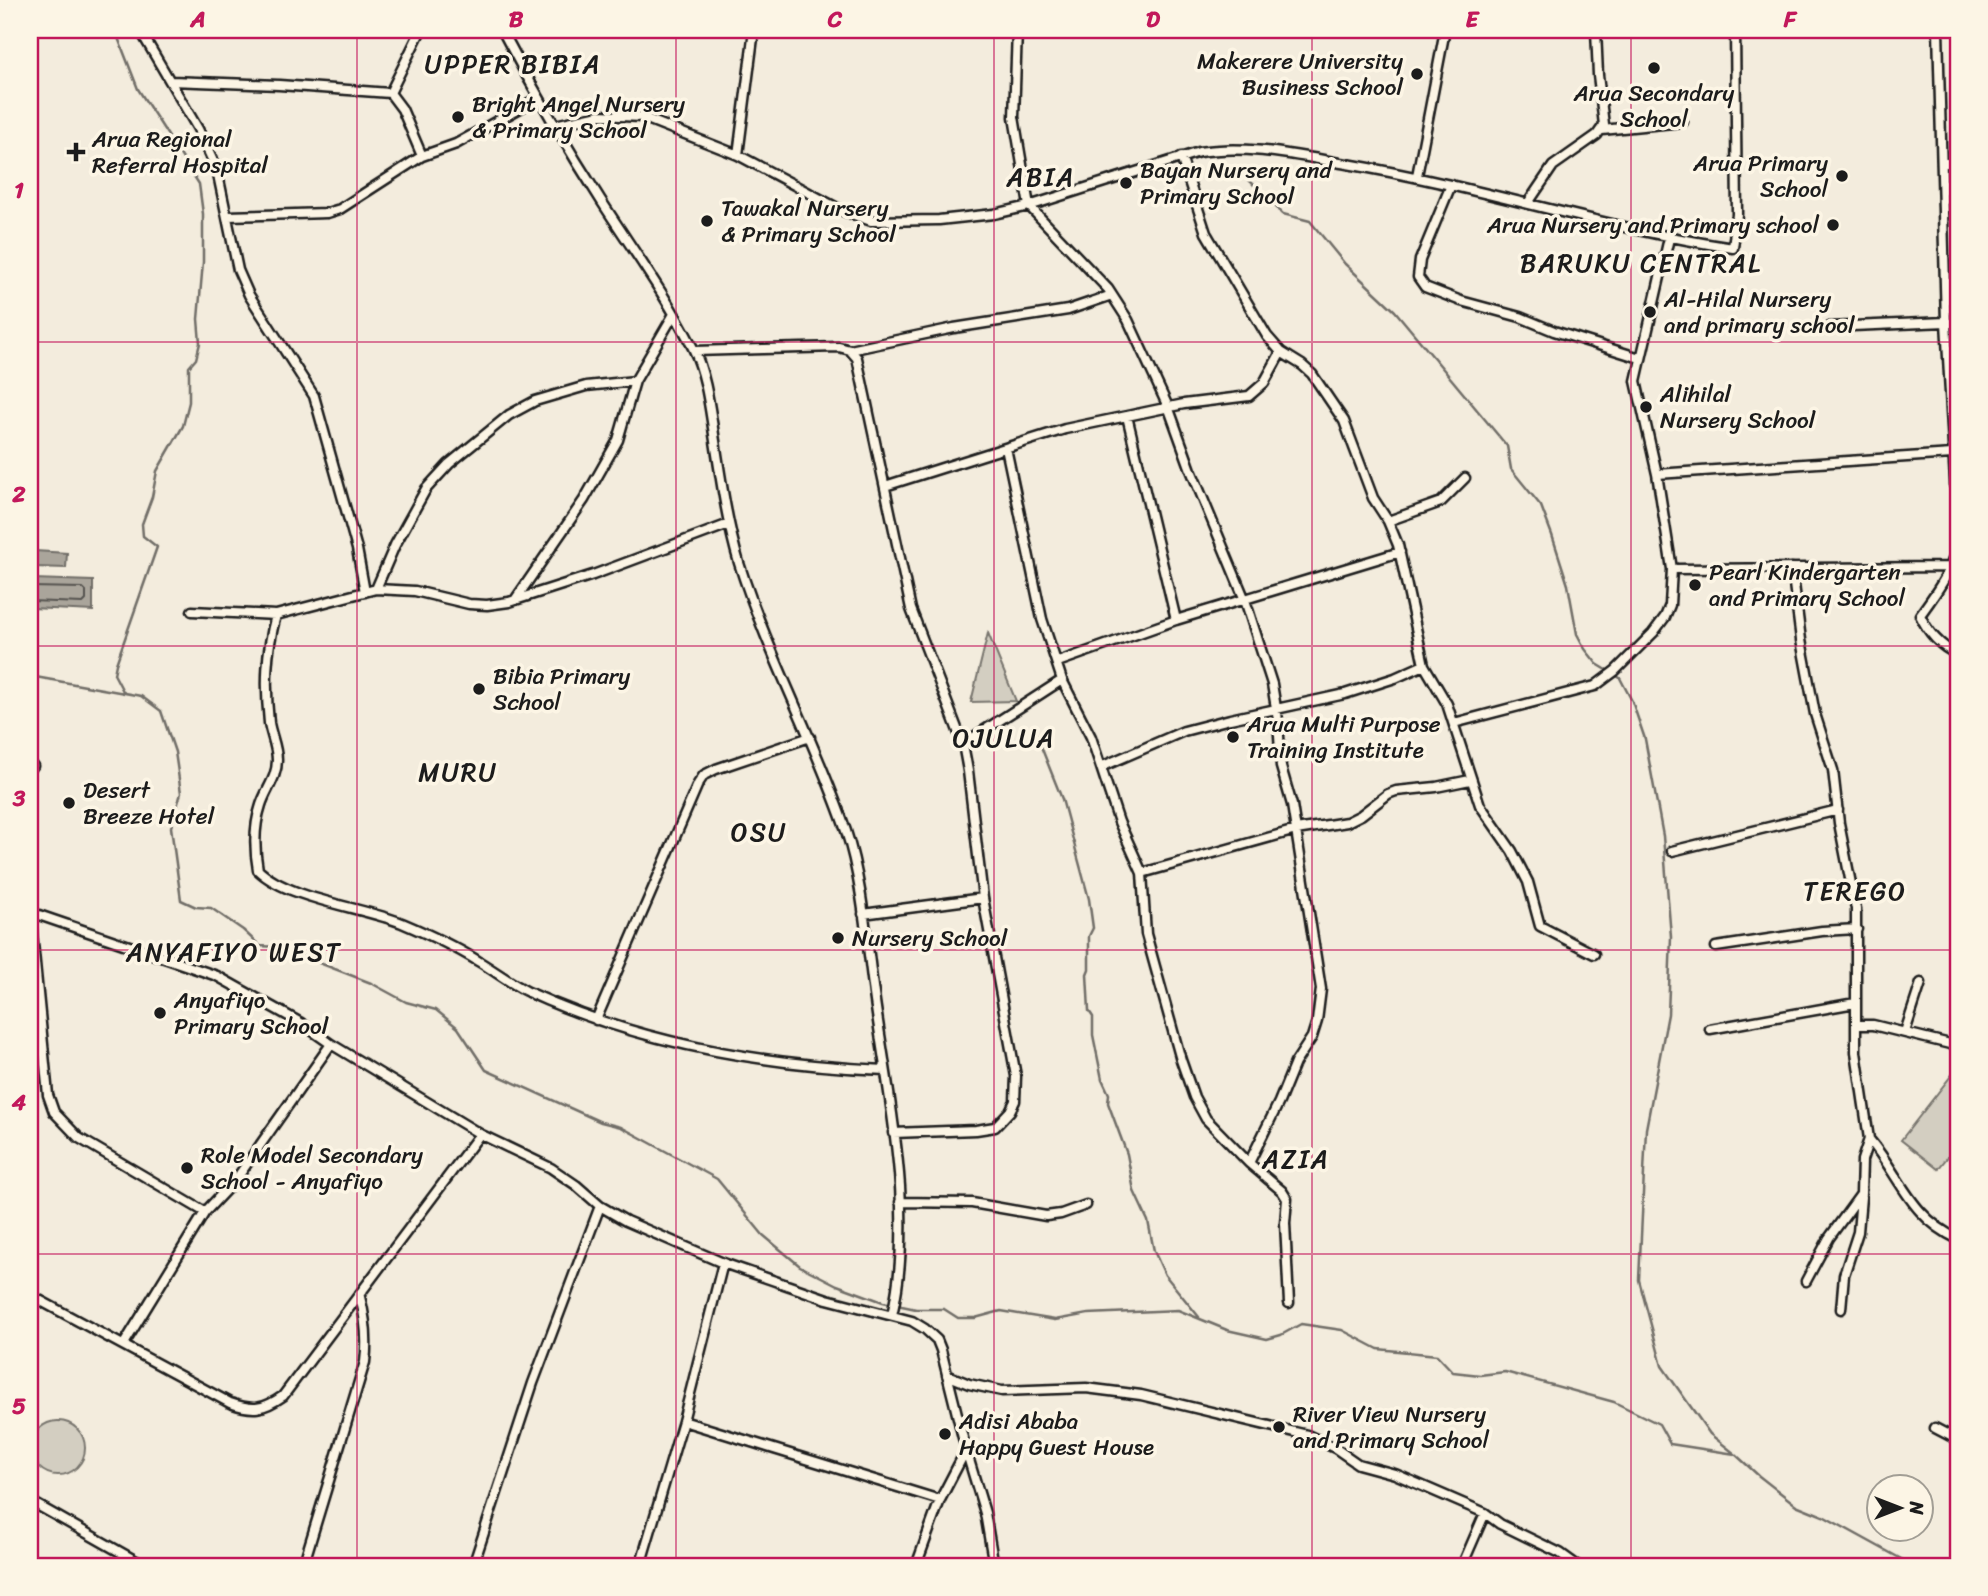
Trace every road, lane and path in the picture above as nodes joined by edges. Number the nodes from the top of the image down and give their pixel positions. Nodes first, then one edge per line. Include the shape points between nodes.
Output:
1 (140, 30) edge
2 (421, 30) edge
3 (502, 30) edge
4 (754, 30) edge
5 (1017, 30) edge
6 (1445, 30) edge
7 (1596, 30) edge
8 (1735, 30) edge
9 (1938, 30) edge
10 (171, 81) junction
11 (390, 93) junction
12 (538, 99) junction
13 (1683, 122) dead end
14 (555, 125) junction
15 (1602, 130) junction
16 (737, 155) junction
17 (422, 156) junction
18 (1181, 157) junction
19 (1942, 163) junction
20 (1958, 163) edge
21 (1417, 176) junction
22 (1451, 185) junction
23 (1528, 203) junction
24 (1029, 206) junction
25 (228, 216) junction
26 (1669, 238) junction
27 (1945, 282) junction
28 (1958, 282) edge
29 (1112, 295) junction
30 (674, 314) junction
31 (1946, 322) junction
32 (1958, 324) edge
33 (1829, 327) dead end
34 (850, 350) junction
35 (695, 351) junction
36 (1281, 352) junction
37 (1640, 358) junction
38 (635, 381) junction
39 (1169, 409) junction
40 (1127, 416) junction
41 (1006, 448) junction
42 (1952, 454) junction
43 (1657, 474) junction
44 (1465, 478) dead end
45 (885, 486) junction
46 (1388, 521) junction
47 (729, 524) junction
48 (1400, 552) junction
49 (1951, 567) junction
50 (1792, 568) junction
51 (1672, 569) junction
52 (376, 589) junction
53 (365, 592) junction
54 (515, 600) junction
55 (1245, 600) junction
56 (192, 611) dead end
57 (276, 615) junction
58 (1176, 620) junction
59 (1958, 654) edge
60 (1058, 662) junction
61 (1424, 665) junction
62 (1062, 680) junction
63 (1277, 710) junction
64 (1454, 723) junction
65 (810, 737) junction
66 (963, 744) junction
67 (1101, 767) junction
68 (1471, 780) junction
69 (1838, 810) junction
70 (1296, 830) junction
71 (1672, 851) dead end
72 (1142, 873) junction
73 (983, 898) junction
74 (30, 912) edge
75 (863, 914) junction
76 (1857, 929) junction
77 (1716, 947) dead end
78 (1594, 954) dead end
79 (1921, 983) dead end
80 (1855, 1003) junction
81 (596, 1020) junction
82 (1856, 1025) junction
83 (1710, 1029) dead end
84 (1905, 1032) junction
85 (331, 1044) junction
86 (1958, 1046) edge
87 (885, 1070) junction
88 (893, 1133) junction
89 (480, 1134) junction
90 (1869, 1139) junction
91 (1249, 1163) junction
92 (1861, 1194) junction
93 (900, 1202) junction
94 (1086, 1205) dead end
95 (600, 1206) junction
96 (205, 1212) junction
97 (1958, 1238) edge
98 (723, 1263) junction
99 (1805, 1281) dead end
100 (30, 1295) edge
101 (359, 1297) junction
102 (1289, 1303) dead end
103 (1841, 1309) dead end
104 (892, 1315) junction
105 (124, 1344) junction
106 (947, 1375) junction
107 (683, 1421) junction
108 (1935, 1428) dead end
109 (1958, 1440) edge
110 (966, 1450) junction
111 (940, 1500) junction
112 (30, 1501) edge
113 (1485, 1513) junction
114 (145, 1566) edge
115 (303, 1566) edge
116 (473, 1566) edge
117 (640, 1566) edge
118 (916, 1566) edge
119 (994, 1566) edge
120 (1462, 1566) edge
121 (1578, 1566) edge

1 - 10 street
2 - 11 street
3 - 12 street
4 - 16 street
5 - 24 street via 1014,117
6 - 21 street
7 - 15 street
8 - 26 street via 1737,214 1733,247
9 - 19 street
10 - 11 street
10 - 25 street via 217,170
11 - 17 street
12 - 14 street
12 - 17 street via 456,144
13 - 15 street
14 - 16 street via 599,115 642,117
14 - 30 street
15 - 23 street via 1553,166
16 - 24 street via 871,221 940,220
17 - 25 street via 340,209
18 - 21 street via 1213,149 1241,149
18 - 24 street
18 - 36 street via 1214,250
19 - 20 street
19 - 27 street
21 - 22 street
22 - 23 street
22 - 37 street via 1420,260 1419,277 1425,287
23 - 26 street
24 - 29 street
25 - 53 street via 238,270 249,295 314,396
26 - 37 street
27 - 28 street
27 - 31 street
29 - 34 street via 1068,310
29 - 39 street
30 - 35 street
30 - 38 street
31 - 32 street
31 - 33 street
31 - 42 street
34 - 35 street
34 - 45 street via 858,358
35 - 47 street via 707,393
36 - 39 street via 1264,383 1249,396
36 - 46 street via 1312,374 1344,421 1373,498
37 - 43 street via 1637,391
38 - 52 street via 586,386 535,401 509,415 426,489
38 - 54 street via 618,440 584,500
39 - 40 street
39 - 55 street
40 - 41 street
40 - 58 street
41 - 45 street
41 - 60 street via 1042,619
42 - 43 street
42 - 49 street via 1958,536
43 - 51 street
44 - 46 street via 1441,502
45 - 66 street via 916,626
46 - 48 street
47 - 54 street
47 - 65 street via 766,637
48 - 55 street
48 - 61 street
49 - 50 street
49 - 59 street via 1920,615 1940,643
50 - 51 street
50 - 69 street via 1815,714 1833,770
51 - 64 street via 1665,617 1605,679 1595,686
52 - 53 street
52 - 54 street via 487,606
53 - 57 street
55 - 58 street
55 - 63 street
56 - 57 street
57 - 81 street via 265,672 277,759 258,818 258,870 287,887 416,929 526,991
58 - 60 street
60 - 62 street
61 - 63 street via 1345,694
61 - 64 street
62 - 66 street
62 - 67 street
63 - 67 street via 1184,731
63 - 70 street via 1281,767
64 - 68 street
65 - 75 street via 848,836
65 - 81 street via 704,775
66 - 73 street
67 - 72 street
68 - 70 street via 1396,791 1347,822
68 - 78 street via 1480,805 1528,882 1540,926
69 - 71 street
69 - 76 street
70 - 72 street
70 - 91 street via 1319,970 1317,1021
72 - 91 street via 1146,934 1194,1097 1206,1119
73 - 75 street
73 - 88 street via 1016,1076 1015,1101 1003,1120 988,1129
74 - 85 street via 217,976
74 - 96 street via 48,1095 54,1112 79,1138
75 - 87 street
76 - 77 street
76 - 80 street
79 - 84 street
80 - 82 street
80 - 83 street
81 - 87 street via 665,1040 800,1065
82 - 84 street
82 - 90 street
84 - 86 street
85 - 89 street
85 - 96 street via 244,1169
87 - 88 street
88 - 93 street
89 - 95 street via 551,1168
89 - 101 street
90 - 92 street via 1862,1160
90 - 97 street via 1917,1210
91 - 102 street via 1287,1199
92 - 99 street
92 - 103 street via 1858,1232 1844,1275
93 - 94 street via 972,1203 1046,1216
93 - 104 street via 902,1251
95 - 98 street
95 - 116 street via 533,1383
96 - 105 street
98 - 104 street
98 - 107 street
100 - 105 street
101 - 105 street via 283,1396 268,1407 252,1409 230,1403
101 - 115 street via 368,1340 365,1363
104 - 106 street via 918,1325 937,1340
106 - 110 street
106 - 113 street via 1011,1392 1086,1388 1141,1395 1307,1435 1358,1464 1395,1474
107 - 111 street
107 - 117 street
108 - 109 street
110 - 111 street
110 - 119 street via 985,1513
111 - 118 street
112 - 114 street
113 - 120 street
113 - 121 street

